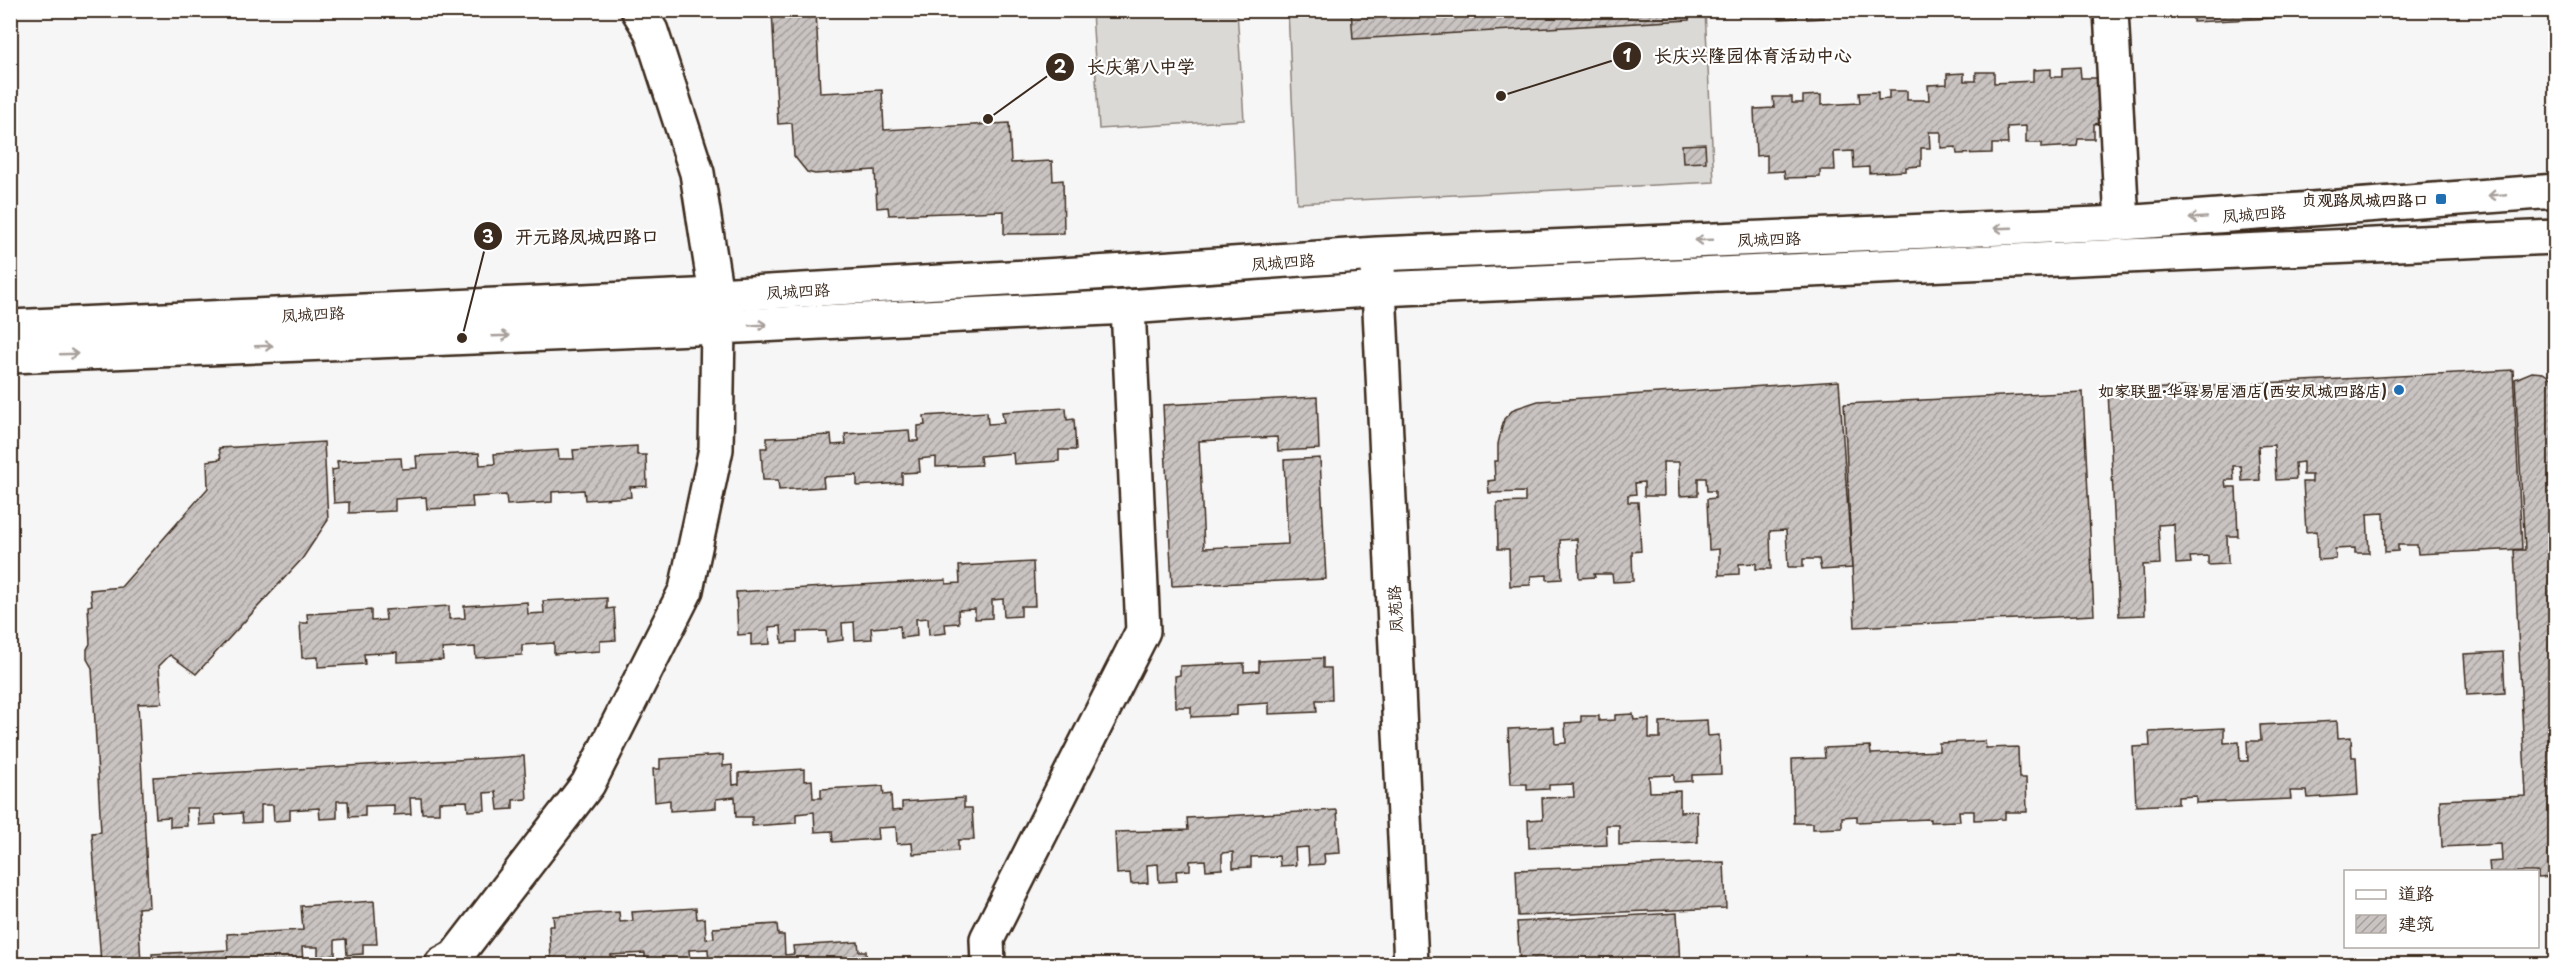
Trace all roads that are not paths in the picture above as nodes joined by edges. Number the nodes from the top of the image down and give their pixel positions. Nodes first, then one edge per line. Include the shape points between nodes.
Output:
1 (638, 10) edge
2 (2111, 10) edge
3 (2556, 191) edge
4 (2122, 223) junction
5 (2556, 237) edge
6 (1377, 254) junction
7 (1380, 289) junction
8 (716, 295) junction
9 (1128, 307) junction
10 (10, 327) edge
11 (718, 327) junction
12 (10, 356) edge
13 (453, 962) edge
14 (988, 964) edge
15 (1411, 964) edge

1 - 8 street via 651,31 697,173
2 - 4 street
3 -> 4 street, 凤城四路
4 -> 6 street, 凤城四路
5 - 7 street, 凤城四路
6 - 7 street, 凤苑路
6 - 8 street, 凤城四路
7 - 9 street, 凤城四路
7 - 15 street, 凤苑路
8 - 10 street, 凤城四路
8 - 11 street
11 -> 9 street, 凤城四路
9 - 14 street via 1143,631 987,939
12 -> 11 street, 凤城四路
11 - 13 street via 716,448 686,590 588,784

